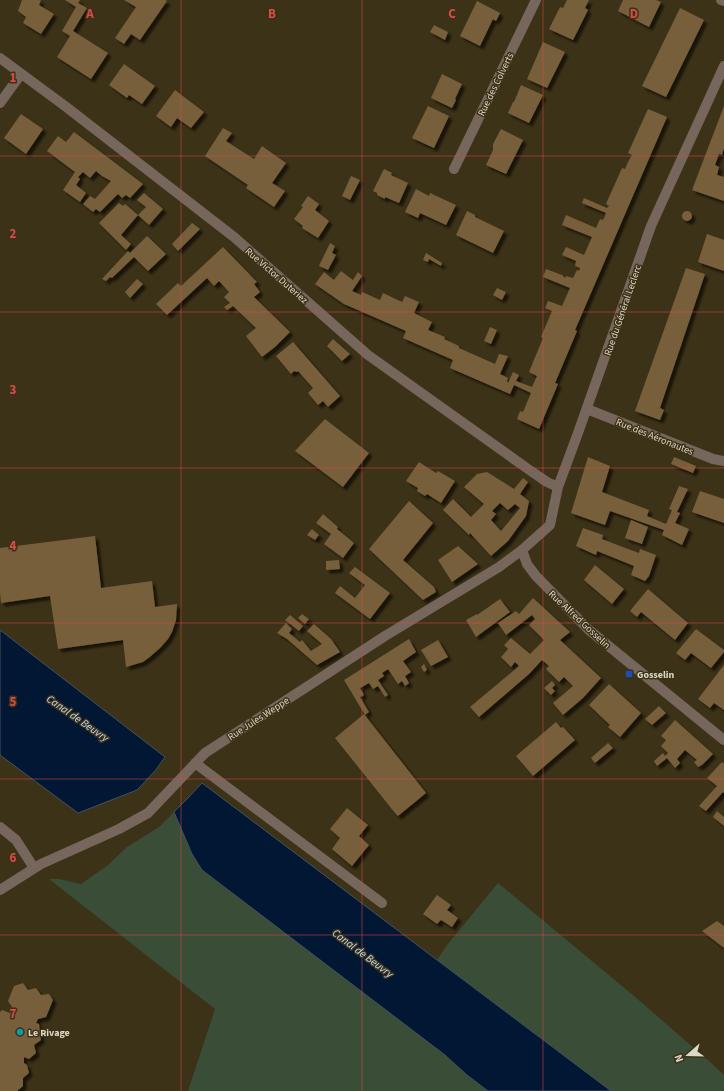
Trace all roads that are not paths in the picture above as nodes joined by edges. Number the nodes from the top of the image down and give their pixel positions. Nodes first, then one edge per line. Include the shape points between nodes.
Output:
1 (536, 0) edge
2 (0, 58) edge
3 (724, 66) edge
4 (21, 74) junction
5 (0, 103) edge
6 (454, 168) dead end
7 (587, 409) junction
8 (724, 461) edge
9 (558, 487) junction
10 (522, 550) junction
11 (724, 740) edge
12 (195, 763) junction
13 (0, 827) edge
14 (34, 868) junction
15 (0, 890) edge
16 (382, 904) dead end

1 - 6 street, Rue des Colverts
2 - 4 street, Rue Victor Duteriez
3 - 7 street, Rue du Général Leclerc via 652,226
4 - 5 street
4 - 9 street, Rue Victor Duteriez via 234,237 368,355 534,473
7 - 8 street, Rue des Aéronautes via 713,459
7 - 9 street, Rue du Général Leclerc
9 - 10 street, Rue du Général Leclerc via 550,524
10 - 11 street, Rue Alfred Gosselin via 527,564 536,576 589,630
10 - 12 street, Rue Jules Weppe via 205,753
12 - 14 street, Rue Jules Weppe via 148,813
12 - 16 street
13 - 14 street via 16,840
14 - 15 street, Rue Jules Weppe

